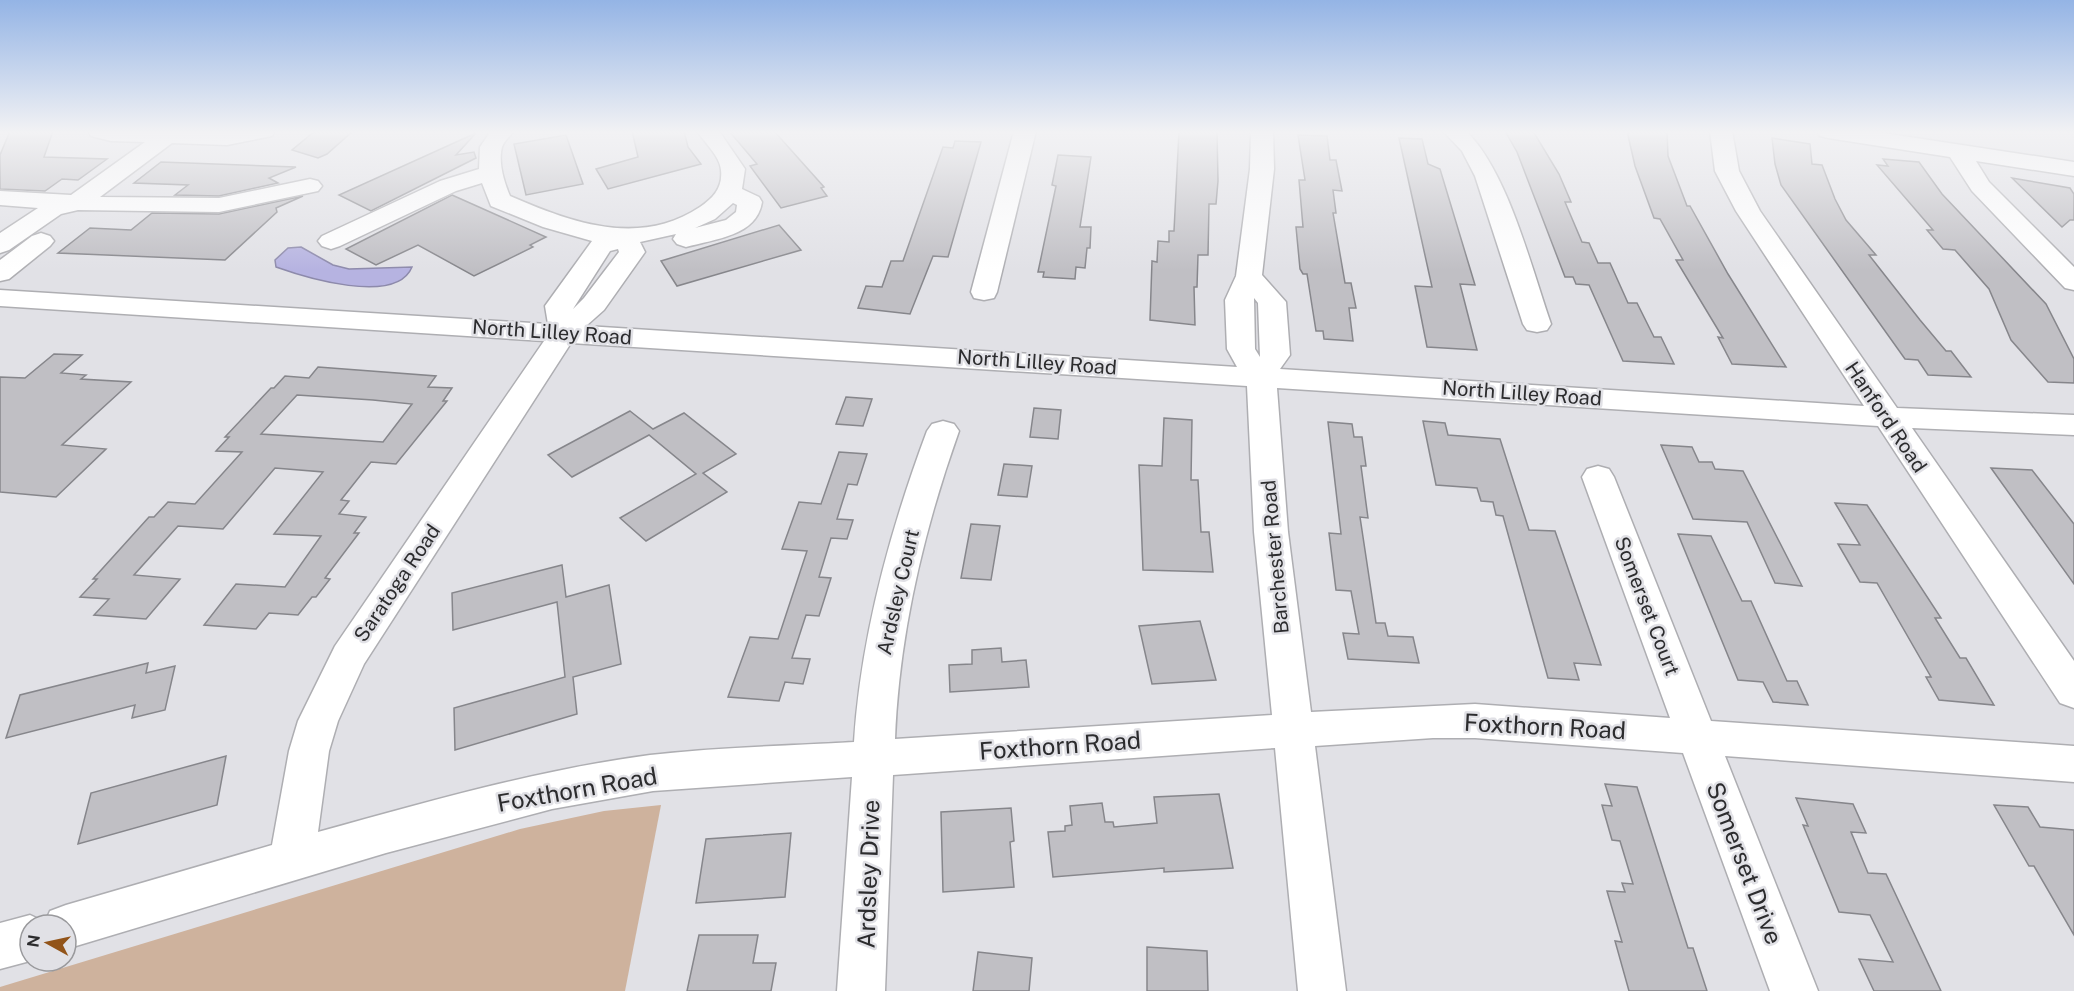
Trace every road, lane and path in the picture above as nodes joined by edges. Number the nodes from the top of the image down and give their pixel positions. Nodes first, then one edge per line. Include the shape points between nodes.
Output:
1 (111, 177) edge
2 (478, 177) edge
3 (493, 177) edge
4 (733, 177) edge
5 (1013, 177) edge
6 (1261, 177) edge
7 (1487, 177) edge
8 (1731, 177) edge
9 (1974, 177) edge
10 (310, 186) dead end
11 (729, 192) junction
12 (0, 198) edge
13 (76, 203) junction
14 (625, 237) junction
15 (331, 241) dead end
16 (0, 246) edge
17 (663, 246) dead end
18 (0, 273) edge
19 (2074, 282) edge
20 (984, 292) dead end
21 (0, 298) edge
22 (1537, 324) dead end
23 (563, 333) junction
24 (1261, 376) junction
25 (1886, 417) junction
26 (2074, 425) edge
27 (943, 431) dead end
28 (1598, 477) dead end
29 (2074, 692) edge
30 (1293, 730) junction
31 (1696, 736) junction
32 (872, 758) junction
33 (2074, 764) edge
34 (292, 860) junction
35 (78, 923) edge
36 (18, 941) edge
37 (0, 946) edge
38 (861, 991) edge
39 (1322, 991) edge
40 (1794, 991) edge

1 - 13 street
2 - 15 street via 448,186
3 - 14 street via 500,201 589,233
4 - 11 street
5 - 20 street
6 - 24 street via 1249,276 1239,300 1242,354
7 - 22 street
8 - 25 street, Hanford Road via 1736,190
9 - 19 street
10 - 13 street via 219,206
11 - 14 street via 710,212 694,221
11 - 17 street via 750,202 748,215 735,225
12 - 13 street
13 - 16 street via 52,209
13 - 18 street via 81,210
14 - 23 street, Saratoga Road via 632,252 594,304
21 - 23 street, North Lilley Road
23 - 24 street, North Lilley Road
23 - 34 street, Saratoga Road via 348,657 318,721 309,751
24 - 25 street, North Lilley Road
24 - 30 street, Barchester Road via 1271,532
25 - 26 street, North Lilley Road
25 - 29 street, Hanford Road
27 - 32 street, Ardsley Court via 923,486 886,638
28 - 31 street, Somerset Court
30 - 31 street, Foxthorn Road via 1474,721
30 - 32 street, Foxthorn Road
30 - 39 street, Barchester Road
31 - 33 street, Foxthorn Road
31 - 40 street, Somerset Drive
32 - 34 street, Foxthorn Road via 653,773 585,782 501,801
32 - 38 street, Ardsley Drive
34 - 35 street, Foxthorn Road
36 - 37 street

